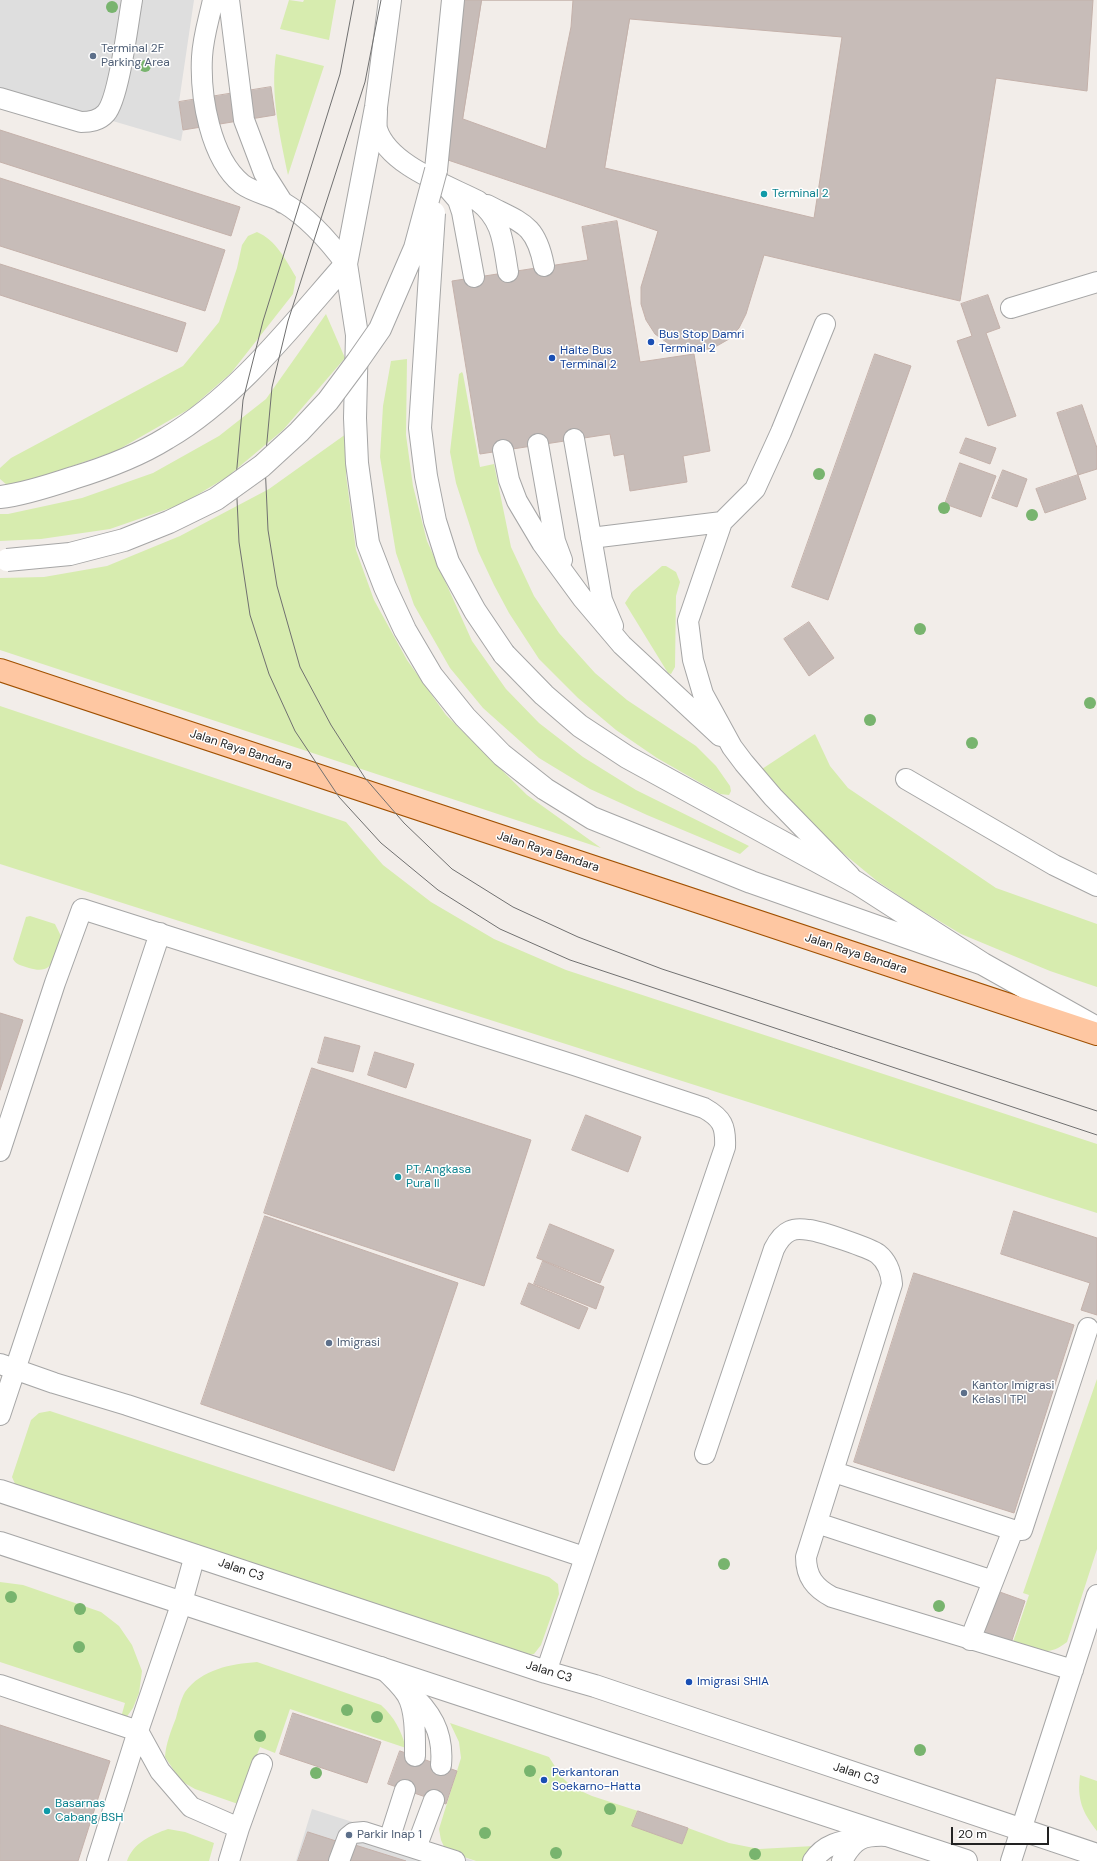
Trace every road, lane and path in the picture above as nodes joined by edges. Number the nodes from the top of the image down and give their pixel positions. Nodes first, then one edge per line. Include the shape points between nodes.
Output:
1 (132, 0) edge
2 (213, 0) edge
3 (229, 0) edge
4 (390, 0) edge
5 (453, 0) edge
6 (0, 98) edge
7 (376, 107) junction
8 (439, 177) junction
9 (478, 201) junction
10 (283, 202) junction
11 (346, 264) junction
12 (544, 266) dead end
13 (508, 272) dead end
14 (474, 277) dead end
15 (1097, 282) edge
16 (1011, 308) dead end
17 (825, 324) dead end
18 (574, 439) dead end
19 (538, 444) dead end
20 (503, 450) dead end
21 (0, 497) edge
22 (722, 522) junction
23 (591, 538) junction
24 (3, 560) edge
25 (582, 600) junction
26 (622, 644) junction
27 (0, 670) edge
28 (732, 746) junction
29 (906, 779) dead end
30 (856, 883) junction
31 (1097, 886) edge
32 (160, 933) junction
33 (983, 964) junction
34 (1097, 1028) edge
35 (1097, 1034) edge
36 (0, 1152) edge
37 (1088, 1328) dead end
38 (8, 1367) edge
39 (0, 1415) edge
40 (705, 1454) dead end
41 (834, 1472) junction
42 (0, 1491) edge
43 (817, 1523) junction
44 (1013, 1530) junction
45 (0, 1543) edge
46 (195, 1555) junction
47 (584, 1557) junction
48 (993, 1581) junction
49 (1097, 1595) edge
50 (182, 1602) junction
51 (970, 1640) junction
52 (380, 1666) junction
53 (1073, 1670) junction
54 (546, 1672) junction
55 (397, 1681) junction
56 (0, 1685) edge
57 (138, 1731) junction
58 (415, 1756) dead end
59 (262, 1764) dead end
60 (441, 1765) dead end
61 (405, 1790) dead end
62 (434, 1800) dead end
63 (239, 1828) junction
64 (1022, 1829) junction
65 (890, 1836) junction
66 (860, 1838) junction
67 (389, 1840) junction
68 (416, 1848) junction
69 (1097, 1855) edge
70 (97, 1861) edge
71 (229, 1861) edge
72 (339, 1861) edge
73 (455, 1861) edge
74 (813, 1861) edge
75 (842, 1861) edge
76 (966, 1861) edge
77 (1011, 1861) edge

1 - 6 lane via 114,93 106,113 99,119 80,122
2 - 10 lane via 202,58 203,88 211,131 220,154 234,176 244,185
3 - 10 lane via 244,120 264,173
4 - 7 street
5 - 8 street
7 - 8 lane via 377,128 392,153 404,164
7 - 11 street
8 - 9 lane
8 - 14 lane via 458,200
8 - 24 street, bridge via 415,248 380,329 328,401 262,466 216,499 124,540 70,554
8 - 30 street, bridge via 420,428 435,521 448,562 475,611 504,654 544,695 580,726 627,757
9 - 12 lane via 528,227 538,243
9 - 13 lane via 488,208 496,219 501,231
10 - 11 lane via 328,239
11 - 21 street via 252,371 204,412 168,438 114,465 61,482
11 - 33 street via 357,335 356,463 368,543 405,630 432,676 465,717 502,755 545,789 592,818 751,882
15 - 16 lane
17 - 22 lane via 781,432 754,489
18 - 23 lane
19 - 25 lane via 555,541
20 - 25 lane via 508,480 517,501 537,536
22 - 23 lane
22 - 28 lane via 688,621 693,660 703,694
23 - 26 lane via 602,600
25 - 26 lane
26 - 28 lane
27 - 35 main road, Jalan Raya Bandara
28 - 30 lane via 773,796
29 - 31 lane via 1047,862
30 - 33 street
32 - 36 lane via 82,909
32 - 38 lane
32 - 47 lane via 704,1108 715,1114 723,1124 726,1135 725,1147
33 - 34 street
37 - 44 lane via 1022,1530
38 - 39 lane
38 - 47 lane
40 - 41 lane via 774,1249 791,1230 810,1230 874,1252 891,1273 890,1293
41 - 43 lane
41 - 44 lane
42 - 46 street, Jalan C3
43 - 48 lane
43 - 51 lane via 806,1557 806,1568 811,1581 822,1592
44 - 48 lane
45 - 50 street
46 - 50 lane
46 - 54 street, Jalan C3
47 - 54 lane
48 - 51 lane
49 - 53 lane
50 - 52 street
50 - 57 lane
51 - 53 lane
52 - 55 lane
52 - 65 street via 556,1727
53 - 64 lane
54 - 64 street, Jalan C3 via 595,1686
55 - 58 lane via 408,1696 413,1716
55 - 60 lane via 422,1703 432,1717 439,1734
56 - 57 lane
57 - 63 lane via 160,1771 192,1807
57 - 70 lane
59 - 63 lane
61 - 67 lane
62 - 68 lane
63 - 71 lane
64 - 69 street, Jalan C3
64 - 77 lane
65 - 66 lane via 871,1835
65 - 76 street
66 - 74 lane via 843,1840 827,1846
66 - 75 lane
67 - 68 lane
67 - 72 lane via 364,1832 353,1833 345,1842
68 - 73 lane

